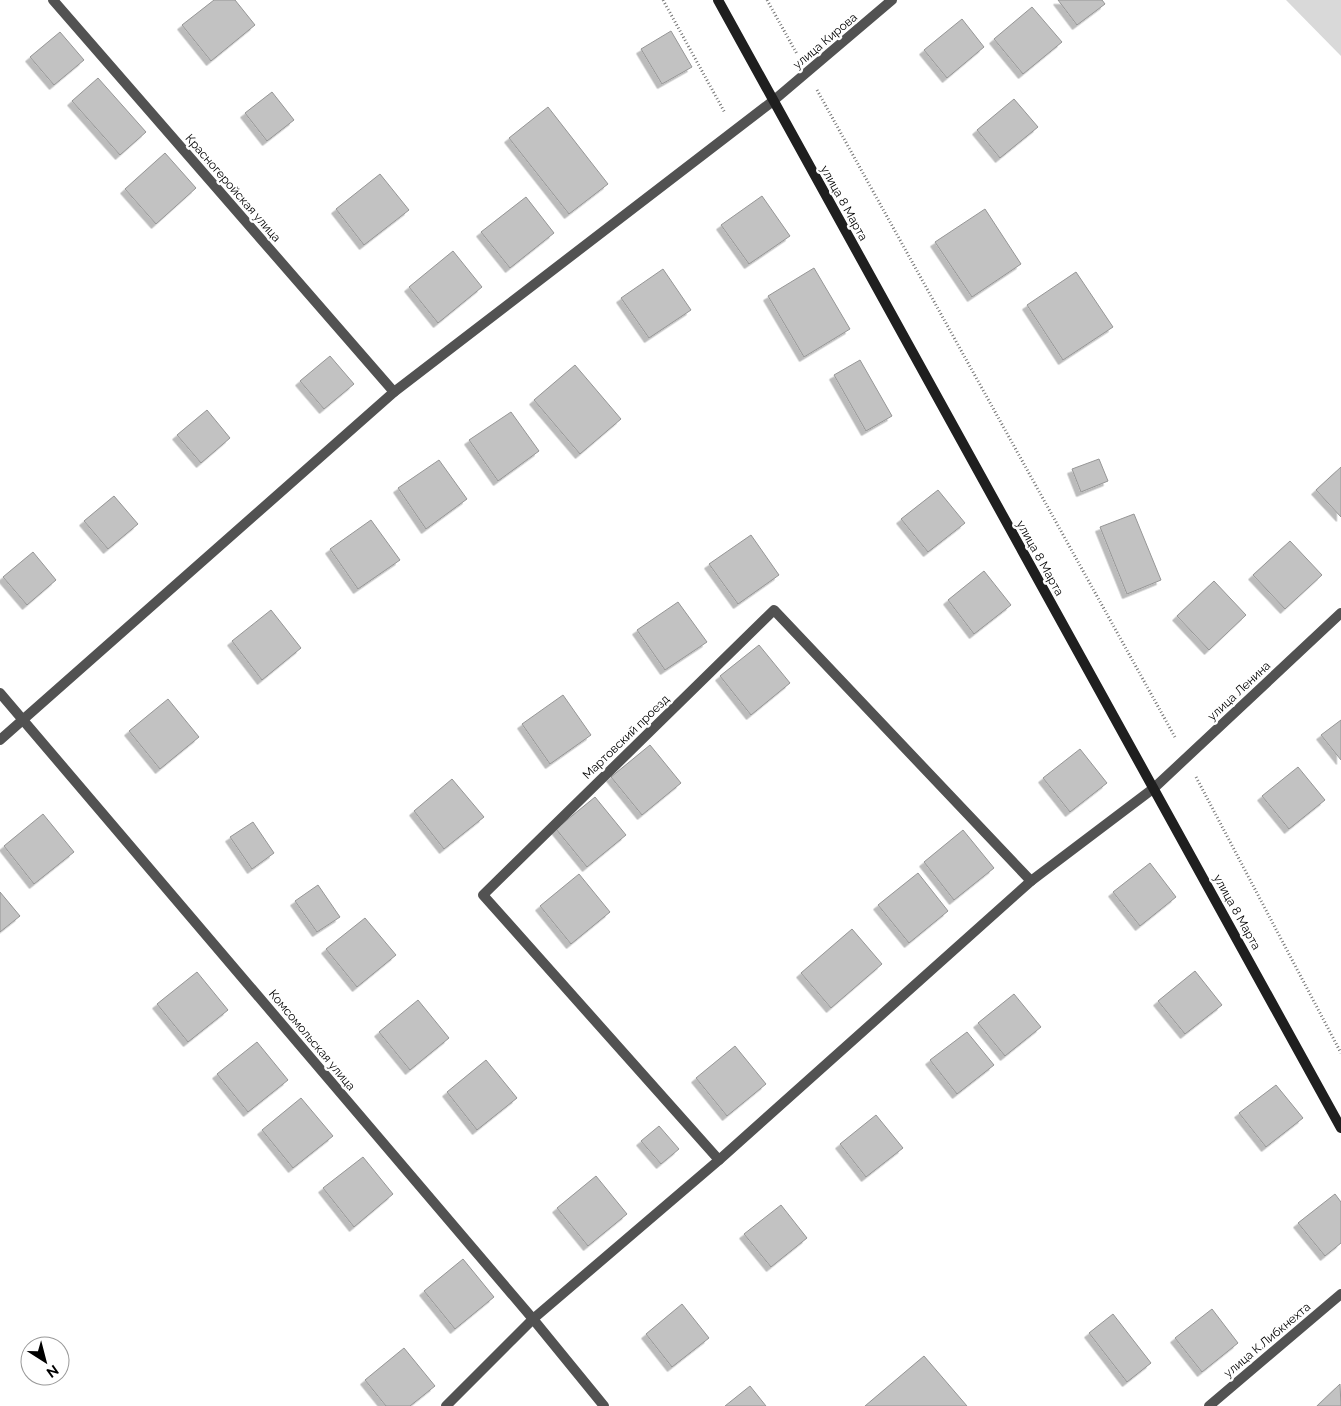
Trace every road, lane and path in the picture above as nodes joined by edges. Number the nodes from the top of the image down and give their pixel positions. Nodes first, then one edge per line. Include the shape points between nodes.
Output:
1 (53, 0) edge
2 (663, 0) edge
3 (718, 0) edge
4 (767, 0) edge
5 (892, 0) edge
6 (808, 72) junction
7 (773, 101) junction
8 (735, 131) junction
9 (394, 392) junction
10 (1341, 612) edge
11 (0, 693) edge
12 (24, 720) junction
13 (0, 740) edge
14 (1186, 758) junction
15 (1154, 788) junction
16 (1031, 881) junction
17 (1341, 1053) edge
18 (1341, 1128) edge
19 (719, 1160) junction
20 (1341, 1294) edge
21 (533, 1319) junction
22 (446, 1406) edge
23 (604, 1406) edge
24 (1209, 1406) edge

1 - 9 street, Красногеройская улица
2 - 8 path
3 - 7 main road, улица 8 Марта
4 - 6 path
5 - 6 street, улица Кирова
6 - 7 street, улица Кирова
6 - 14 path
7 - 8 street, улица Кирова
7 - 15 main road, улица 8 Марта
8 - 9 street, улица Кирова
9 - 12 street, улица Кирова
10 - 14 street, улица Ленина
11 - 12 street, Комсомольская улица
12 - 13 street, улица Кирова
12 - 21 street, Комсомольская улица
14 - 15 street, улица Ленина
14 - 17 path
15 - 16 street, улица Ленина
15 - 18 main road, улица 8 Марта
16 - 19 street, улица Ленина
16 - 19 street, Мартовский проезд via 774,610 483,895
19 - 21 street, улица Ленина
20 - 24 street, улица К.Либкнехта
21 - 22 street, улица Ленина
21 - 23 street, Комсомольская улица

